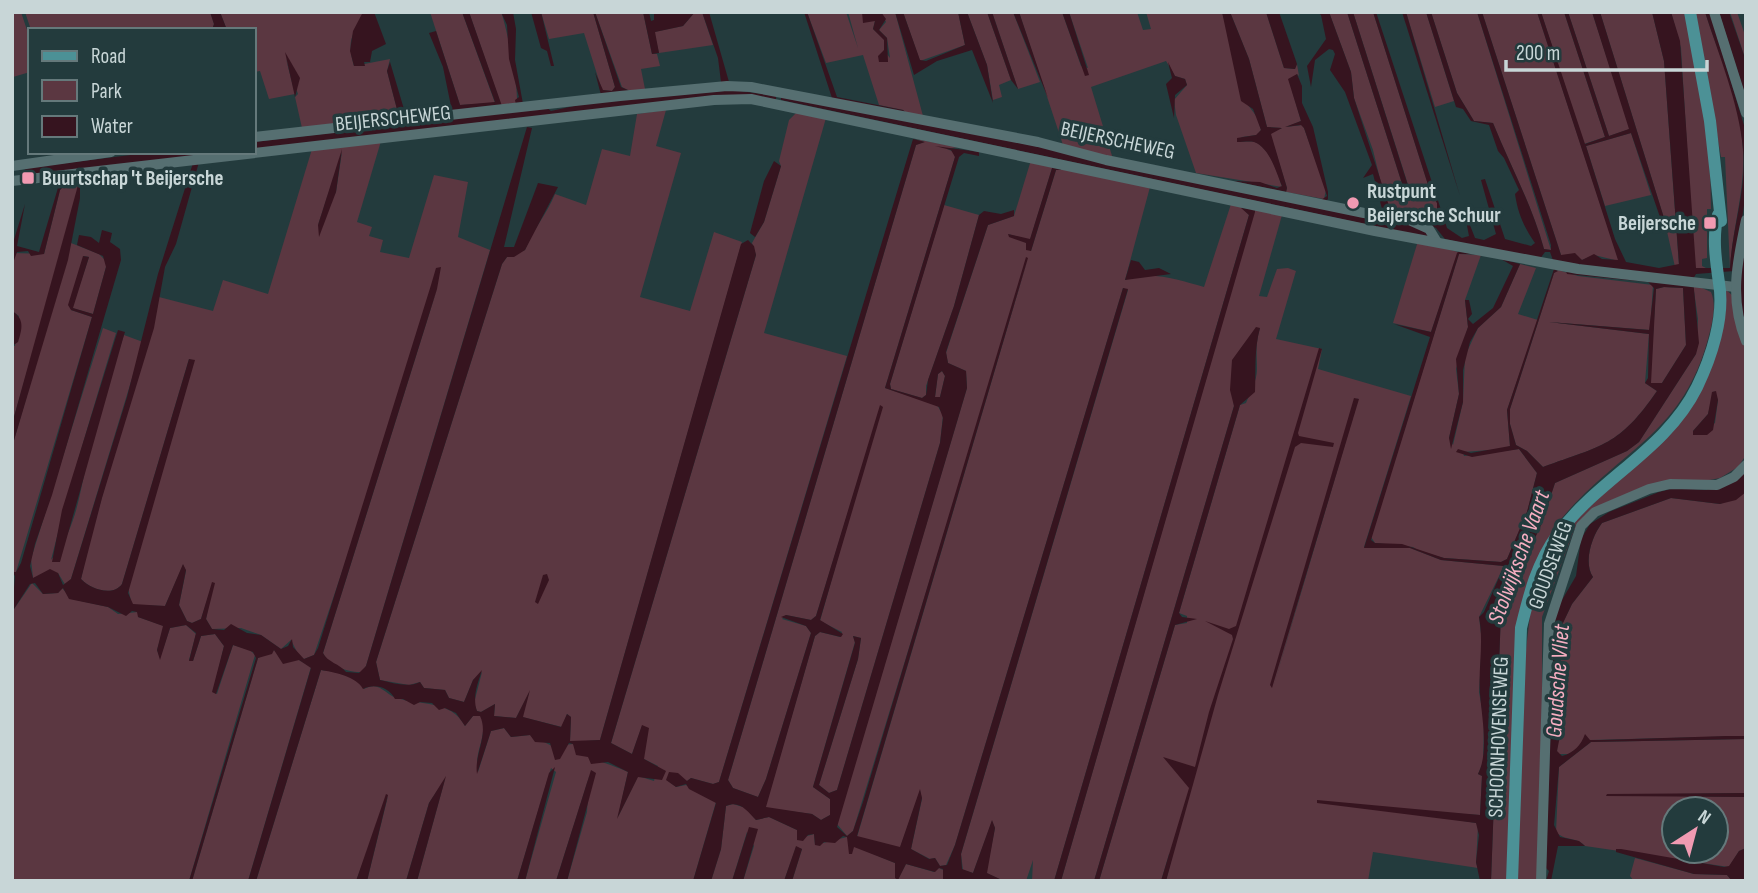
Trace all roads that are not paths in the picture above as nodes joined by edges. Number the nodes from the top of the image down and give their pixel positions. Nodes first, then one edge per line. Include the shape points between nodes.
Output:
1 (1690, 12) edge
2 (1714, 12) edge
3 (779, 98) junction
4 (1746, 113) edge
5 (256, 137) edge
6 (256, 148) edge
7 (102, 154) edge
8 (198, 154) edge
9 (16, 173) edge
10 (1746, 220) edge
11 (1437, 242) junction
12 (1719, 284) junction
13 (1735, 287) junction
14 (1746, 341) edge
15 (1746, 465) edge
16 (1512, 881) edge
17 (1541, 881) edge

1 - 12 main road, SCHOONHOVENSEWEG via 1710,121
2 - 4 street
3 - 5 street, BEIJERSCHEWEG via 727,86
3 - 6 street, BEIJERSCHEWEG via 714,100
3 - 11 street, BEIJERSCHEWEG via 906,134
3 - 11 street, BEIJERSCHEWEG via 1038,142 1105,160 1409,220 1429,229
7 - 9 street, BEIJERSCHEWEG
8 - 9 street, BEIJERSCHEWEG
10 - 13 street
11 - 12 street, BEIJERSCHEWEG via 1578,269
12 - 13 street
12 - 16 main road, SCHOONHOVENSEWEG via 1717,329 1696,388 1661,438 1558,534 1530,590 1521,628
13 - 14 street
15 - 17 street, GOUDSEWEG via 1717,485 1670,484 1648,489 1595,512 1581,526 1549,624

